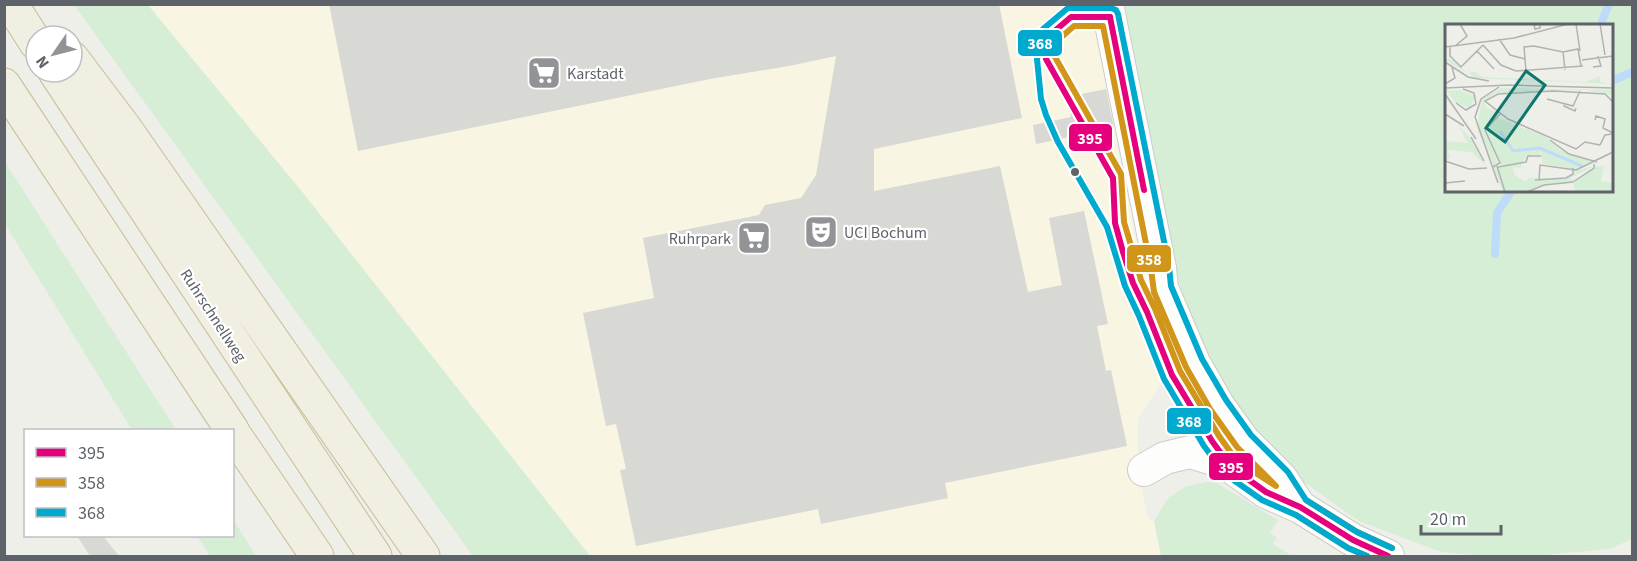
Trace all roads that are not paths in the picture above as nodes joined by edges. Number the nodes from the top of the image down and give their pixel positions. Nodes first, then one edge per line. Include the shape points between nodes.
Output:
1 (11, 4) edge
2 (29, 4) edge
3 (1107, 4) edge
4 (24, 24) edge
5 (45, 24) edge
6 (84, 74) edge
7 (63, 84) edge
8 (4, 85) edge
9 (231, 429) edge
10 (234, 434) edge
11 (1143, 470) dead end
12 (1300, 507) junction
13 (317, 556) edge
14 (375, 556) edge
15 (423, 556) edge
16 (1388, 556) edge

1 - 4 highway
2 - 5 highway
3 - 12 street via 1162,288 1194,363 1218,405 1244,441 1281,478
6 - 15 highway
7 - 14 highway, Ruhrschnellweg
8 - 9 highway
10 - 13 highway
11 - 12 street via 1165,458 1190,452 1203,455
12 - 16 street via 1353,540

